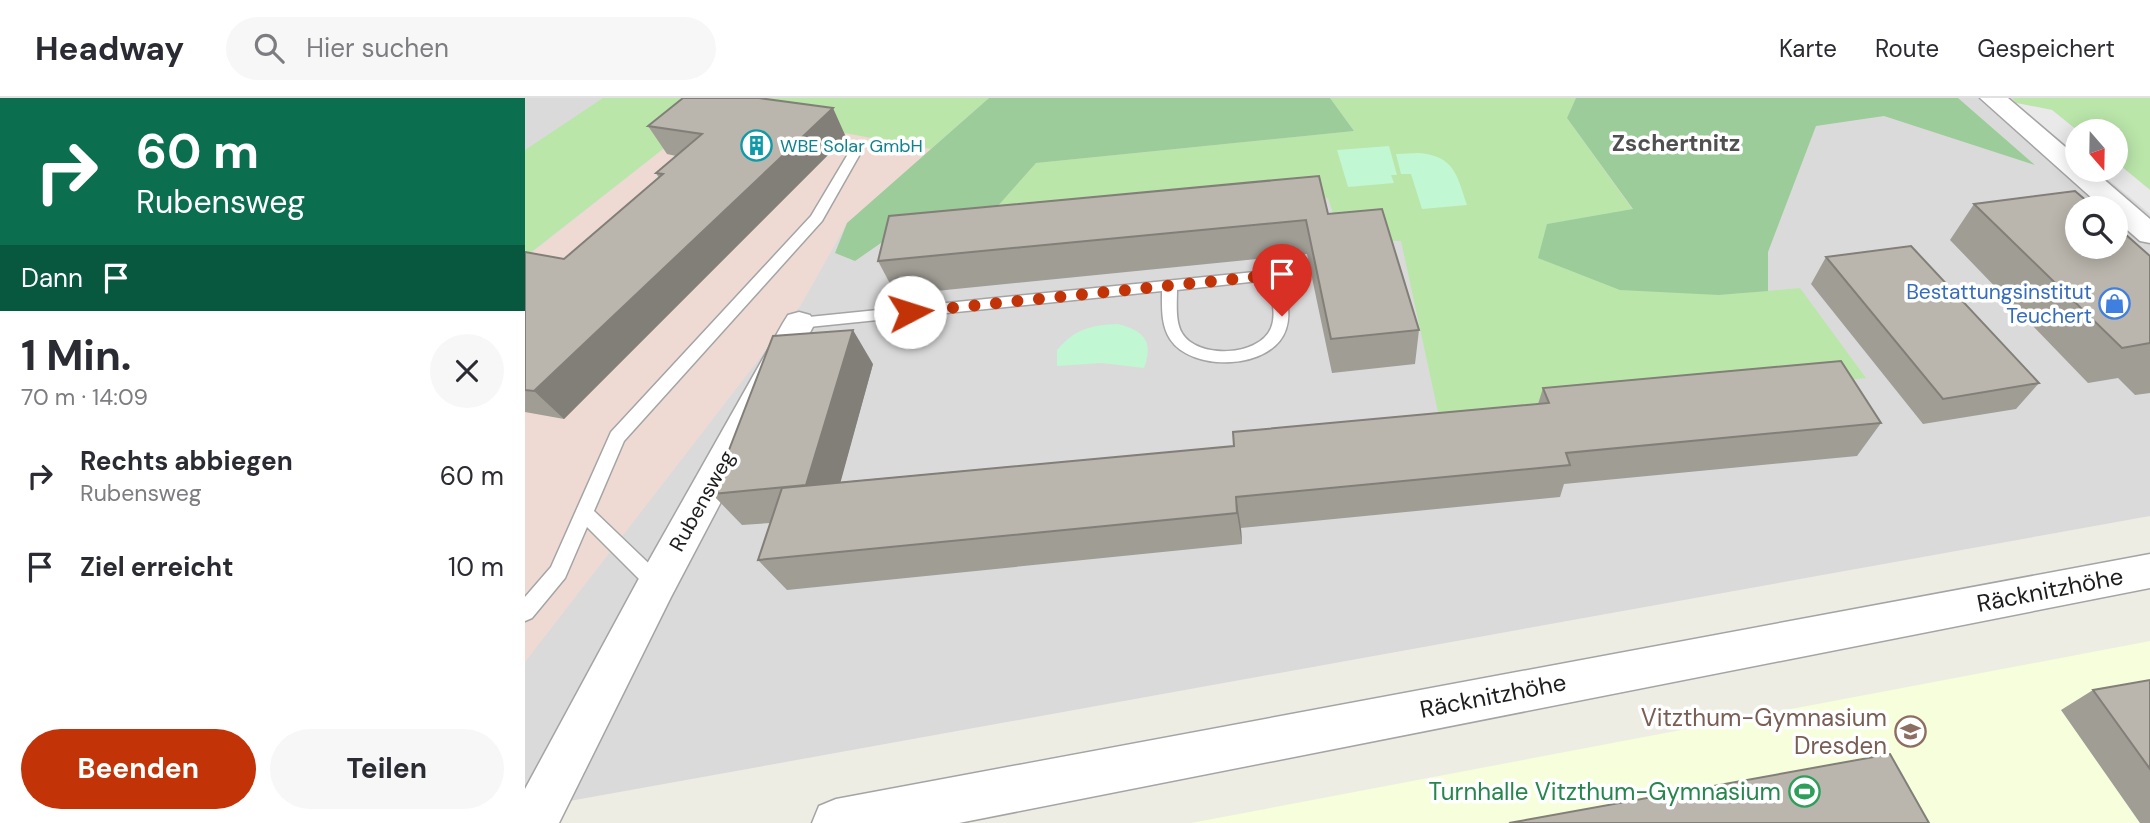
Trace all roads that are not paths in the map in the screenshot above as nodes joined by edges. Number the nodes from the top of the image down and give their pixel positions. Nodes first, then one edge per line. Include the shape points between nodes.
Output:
1 (1993, 98) edge
2 (854, 154) dead end
3 (2150, 234) edge
4 (1169, 286) junction
5 (799, 323) joint
6 (584, 513) junction
7 (2150, 571) edge
8 (657, 584) junction
9 (525, 612) edge
10 (533, 823) edge
11 (836, 823) edge

1 - 3 street
2 - 6 lane via 817,218 617,437
4 - 4 lane, Rubensweg via 1274,275 1282,316 1278,332 1267,345 1243,353 1211,357 1189,349 1177,339 1171,324
4 - 5 lane, Rubensweg
5 - 8 street, Rubensweg
6 - 8 lane
6 - 9 lane via 558,572
7 - 11 street, Räcknitzhöhe
8 - 10 street, Rubensweg

